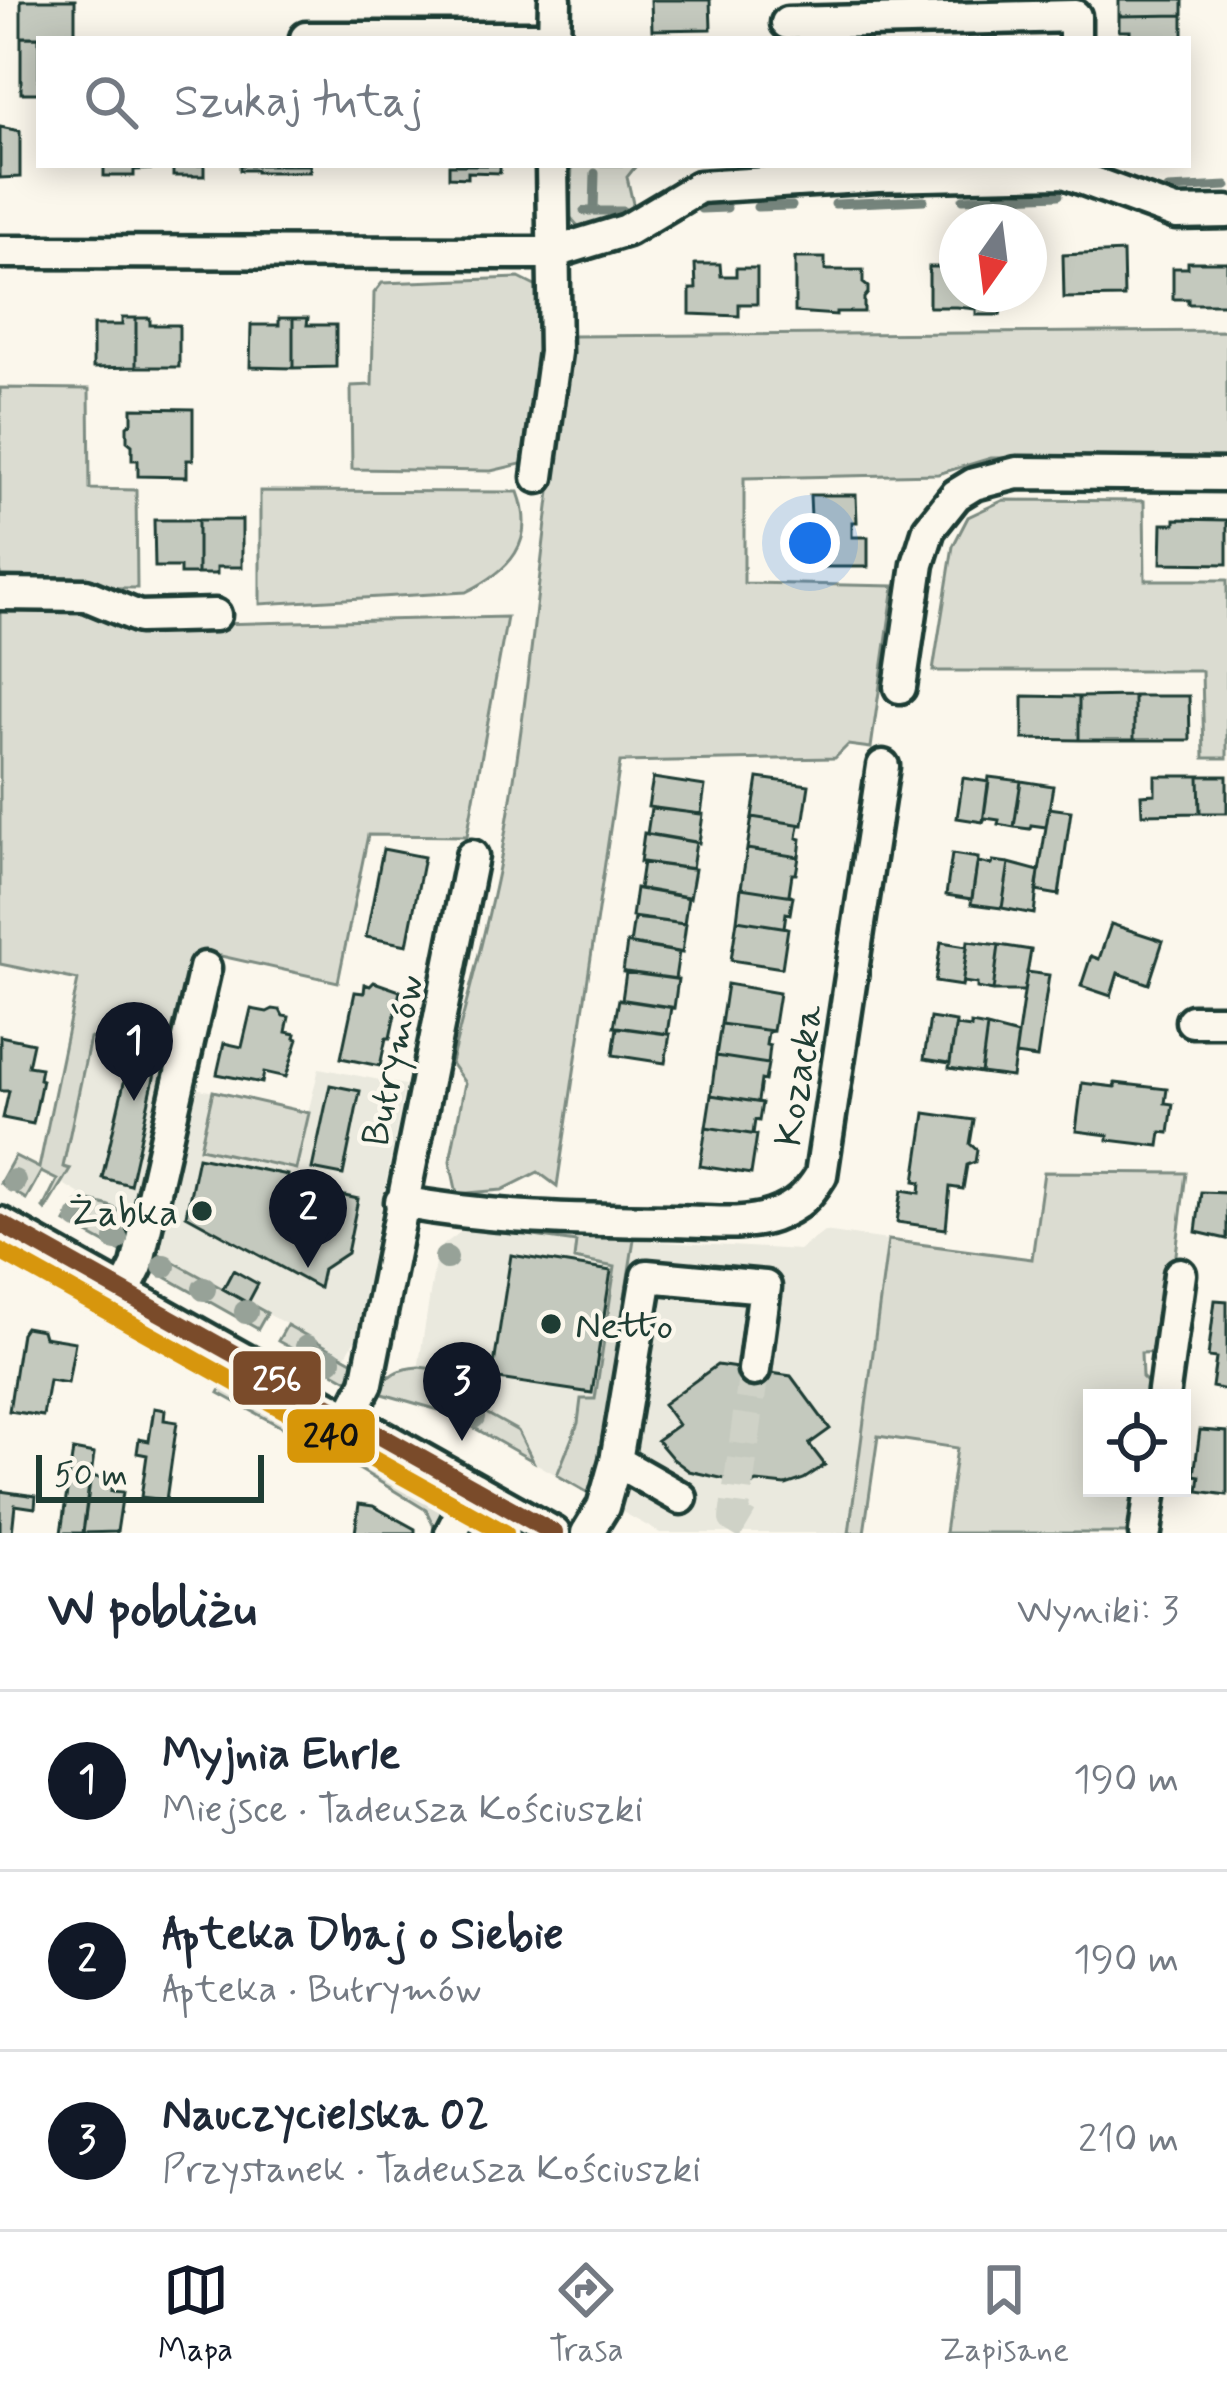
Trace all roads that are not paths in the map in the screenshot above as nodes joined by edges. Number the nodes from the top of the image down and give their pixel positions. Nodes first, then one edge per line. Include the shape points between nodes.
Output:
1 (555, 0) edge
2 (787, 23) dead end
3 (876, 30) edge
4 (554, 36) edge
5 (1075, 36) edge
6 (552, 168) edge
7 (878, 170) edge
8 (1227, 212) edge
9 (0, 252) edge
10 (552, 253) junction
11 (1227, 475) edge
12 (538, 477) dead end
13 (0, 594) edge
14 (215, 616) dead end
15 (900, 687) dead end
16 (884, 766) dead end
17 (472, 856) dead end
18 (205, 968) dead end
19 (1192, 1021) dead end
20 (1227, 1021) edge
21 (401, 1202) junction
22 (0, 1223) edge
23 (1180, 1274) dead end
24 (124, 1292) junction
25 (754, 1370) tunnel mouth
26 (1164, 1389) edge
27 (349, 1418) junction
28 (616, 1461) junction
29 (474, 1487) junction
30 (1150, 1497) edge
31 (681, 1498) dead end
32 (451, 1533) edge
33 (554, 1533) edge
34 (587, 1533) edge
35 (1145, 1533) edge

1 - 4 street
2 - 3 street
3 - 5 street via 1075,16
6 - 10 street
7 - 8 street via 1064,172 1177,213
7 - 10 street via 699,187 627,230
9 - 10 street
10 - 12 street via 555,352
11 - 15 street via 1017,473 956,495 929,529 918,564
13 - 14 street via 86,596 139,617
16 - 21 street, Kozacka via 821,1174 808,1197 772,1216 736,1221 550,1219
17 - 21 street, Butrymów
18 - 24 street via 137,1266
19 - 20 street
21 - 27 street, Butrymów via 367,1383
22 - 24 street
23 - 26 street
24 - 27 street
25 - 28 street via 765,1287 647,1276
27 - 29 street
28 - 31 street
28 - 34 street
29 - 32 street
29 - 33 street
30 - 35 street

